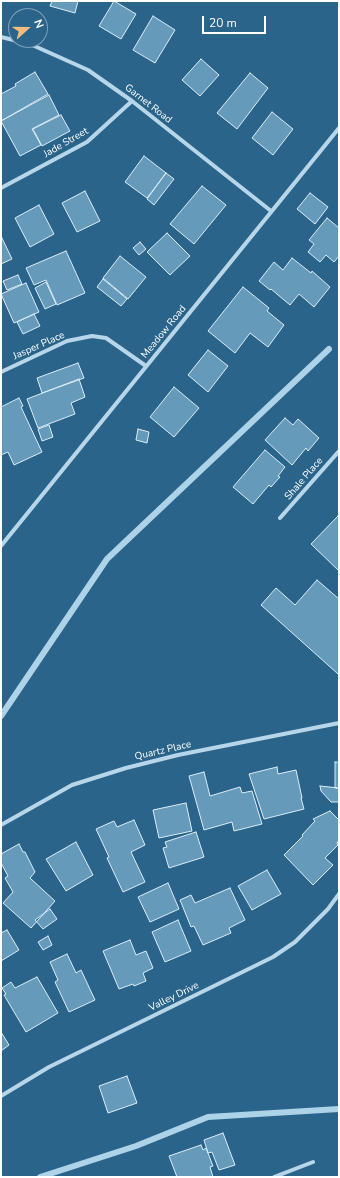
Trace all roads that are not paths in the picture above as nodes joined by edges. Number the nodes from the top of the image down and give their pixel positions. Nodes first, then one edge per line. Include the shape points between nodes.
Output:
1 (1, 37) edge
2 (132, 101) junction
3 (339, 128) edge
4 (1, 188) edge
5 (271, 211) junction
6 (146, 366) junction
7 (1, 372) edge
8 (339, 451) edge
9 (280, 518) dead end
10 (1, 546) edge
11 (339, 723) edge
12 (1, 825) edge
13 (339, 894) edge
14 (1, 1096) edge
15 (313, 1162) dead end
16 (274, 1177) edge

1 - 2 street, Garnet Road via 30,44 88,70
2 - 4 street, Jade Street via 87,142
2 - 5 street, Garnet Road
3 - 5 street, Meadow Road
5 - 6 street, Meadow Road
6 - 7 street, Jasper Place via 106,338 92,336 67,341
6 - 10 street, Meadow Road
8 - 9 street, Shale Place
11 - 12 street, Quartz Place via 126,768 72,785
13 - 14 street, Valley Drive via 328,909 295,942 273,957 49,1067
15 - 16 street

